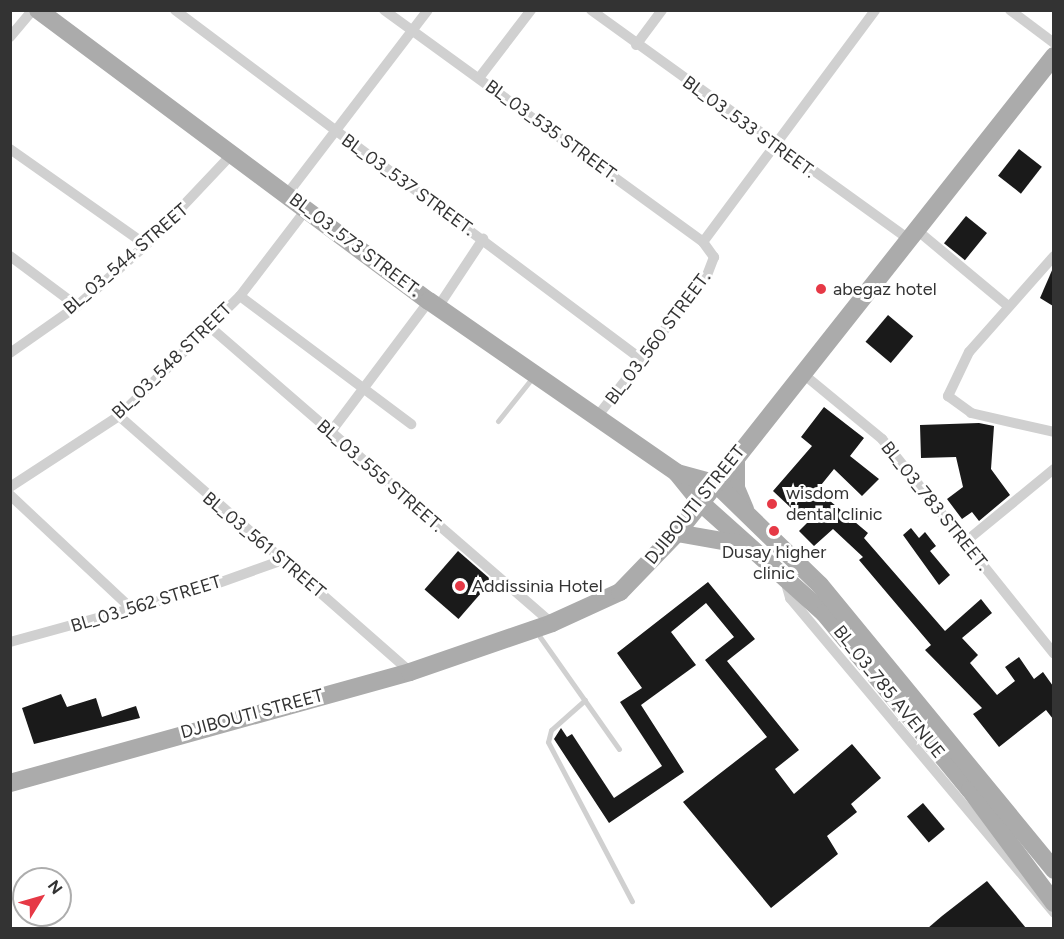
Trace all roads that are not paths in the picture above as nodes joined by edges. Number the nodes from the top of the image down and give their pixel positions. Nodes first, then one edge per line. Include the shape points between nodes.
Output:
1 (33, 10) edge
2 (38, 10) edge
3 (175, 10) edge
4 (384, 10) edge
5 (428, 10) edge
6 (531, 10) edge
7 (591, 10) edge
8 (662, 10) edge
9 (875, 10) edge
10 (1010, 10) edge
11 (413, 31) junction
12 (10, 37) edge
13 (1053, 44) edge
14 (636, 45) junction
15 (1053, 56) edge
16 (1053, 76) edge
17 (479, 78) junction
18 (334, 132) junction
19 (774, 147) junction
20 (10, 149) edge
21 (232, 154) junction
22 (288, 193) junction
23 (308, 207) junction
24 (918, 236) junction
25 (483, 239) junction
26 (703, 242) junction
27 (146, 245) junction
28 (10, 256) edge
29 (1053, 256) edge
30 (714, 257) joint
31 (240, 296) junction
32 (434, 304) junction
33 (77, 306) junction
34 (1008, 306) junction
35 (210, 327) junction
36 (10, 353) edge
37 (641, 359) junction
38 (536, 373) junction
39 (806, 376) junction
40 (363, 389) junction
41 (119, 416) junction
42 (597, 417) junction
43 (498, 421) dead end
44 (411, 424) dead end
45 (1053, 432) edge
46 (330, 433) junction
47 (735, 463) junction
48 (1053, 469) edge
49 (677, 473) junction
50 (10, 487) edge
51 (718, 487) junction
52 (10, 495) edge
53 (704, 506) junction
54 (751, 519) junction
55 (683, 533) junction
56 (966, 542) junction
57 (751, 546) junction
58 (280, 561) junction
59 (783, 574) junction
60 (132, 609) junction
61 (546, 630) junction
62 (10, 642) edge
63 (1053, 654) edge
64 (410, 672) junction
65 (585, 700) junction
66 (619, 749) dead end
67 (10, 783) edge
68 (10, 788) edge
69 (1053, 870) edge
70 (632, 901) dead end
71 (1053, 903) edge
72 (1053, 913) edge

1 - 12 street
2 - 21 main road, BL_03_573 STREET.
3 - 18 street, BL_03_537 STREET.
4 - 11 street, BL_03_535 STREET.
5 - 11 street
6 - 17 street
7 - 14 street, BL_03_533 STREET.
8 - 14 street
9 - 19 street, BL_03_560 STREET.
10 - 13 street
11 - 17 street, BL_03_535 STREET.
11 - 18 street
14 - 19 street, BL_03_533 STREET.
15 - 24 main road, DJIBOUTI STREET
16 - 24 main road, DJIBOUTI STREET
17 - 26 street, BL_03_535 STREET.
18 - 22 street
18 - 25 street, BL_03_537 STREET.
19 - 24 street, BL_03_533 STREET.
19 - 26 street, BL_03_560 STREET.
20 - 27 street
21 - 22 main road, BL_03_573 STREET.
21 - 27 street, BL_03_544 STREET
22 - 23 main road, BL_03_573 STREET.
23 - 31 street, BL_03_548 STREET
23 - 32 main road, BL_03_573 STREET.
24 - 34 street, BL_03_533 STREET.
24 - 39 main road, DJIBOUTI STREET
25 - 32 street
25 - 37 street, BL_03_537 STREET.
26 - 30 street, BL_03_535 STREET.
27 - 33 street, BL_03_544 STREET
28 - 33 street
29 - 34 street
30 - 37 street, BL_03_560 STREET. via 707,275
31 - 35 street, BL_03_548 STREET
31 - 40 street
32 - 38 main road, BL_03_573 STREET.
32 - 40 street
33 - 36 street, BL_03_544 STREET
34 - 45 street via 969,352 948,396 971,413
35 - 41 street, BL_03_548 STREET
35 - 46 street, BL_03_555 STREET.
37 - 42 street, BL_03_560 STREET.
38 - 42 main road, BL_03_573 STREET.
38 - 43 lane
39 - 47 main road, DJIBOUTI STREET
39 - 56 street, BL_03_783 STREET. via 882,440
40 - 44 street
40 - 46 street
41 - 50 street, BL_03_548 STREET
41 - 58 street, BL_03_561 STREET
42 - 49 main road, BL_03_573 STREET.
46 - 61 street, BL_03_555 STREET.
47 - 51 main road, DJIBOUTI STREET
47 - 54 main road
48 - 56 street
49 - 51 main road
49 - 53 main road, BL_03_785 AVENUE
51 - 53 main road, DJIBOUTI STREET
51 - 54 main road, BL_03_785 AVENUE
52 - 60 street
53 - 55 main road, DJIBOUTI STREET
53 - 57 main road, BL_03_785 AVENUE
54 - 69 main road, BL_03_785 AVENUE via 832,598
55 - 57 main road
55 - 61 main road, DJIBOUTI STREET via 620,592
56 - 63 street, BL_03_783 STREET.
57 - 59 main road, BL_03_785 AVENUE
58 - 60 street, BL_03_562 STREET
58 - 64 street, BL_03_561 STREET
59 - 71 main road, BL_03_785 AVENUE via 824,613 970,790
59 - 72 street via 790,598
60 - 62 street, BL_03_562 STREET
61 - 64 main road, DJIBOUTI STREET
61 - 65 lane
61 - 68 main road, DJIBOUTI STREET via 422,676
64 - 67 main road, DJIBOUTI STREET
65 - 66 lane
65 - 70 lane via 551,730 548,742

